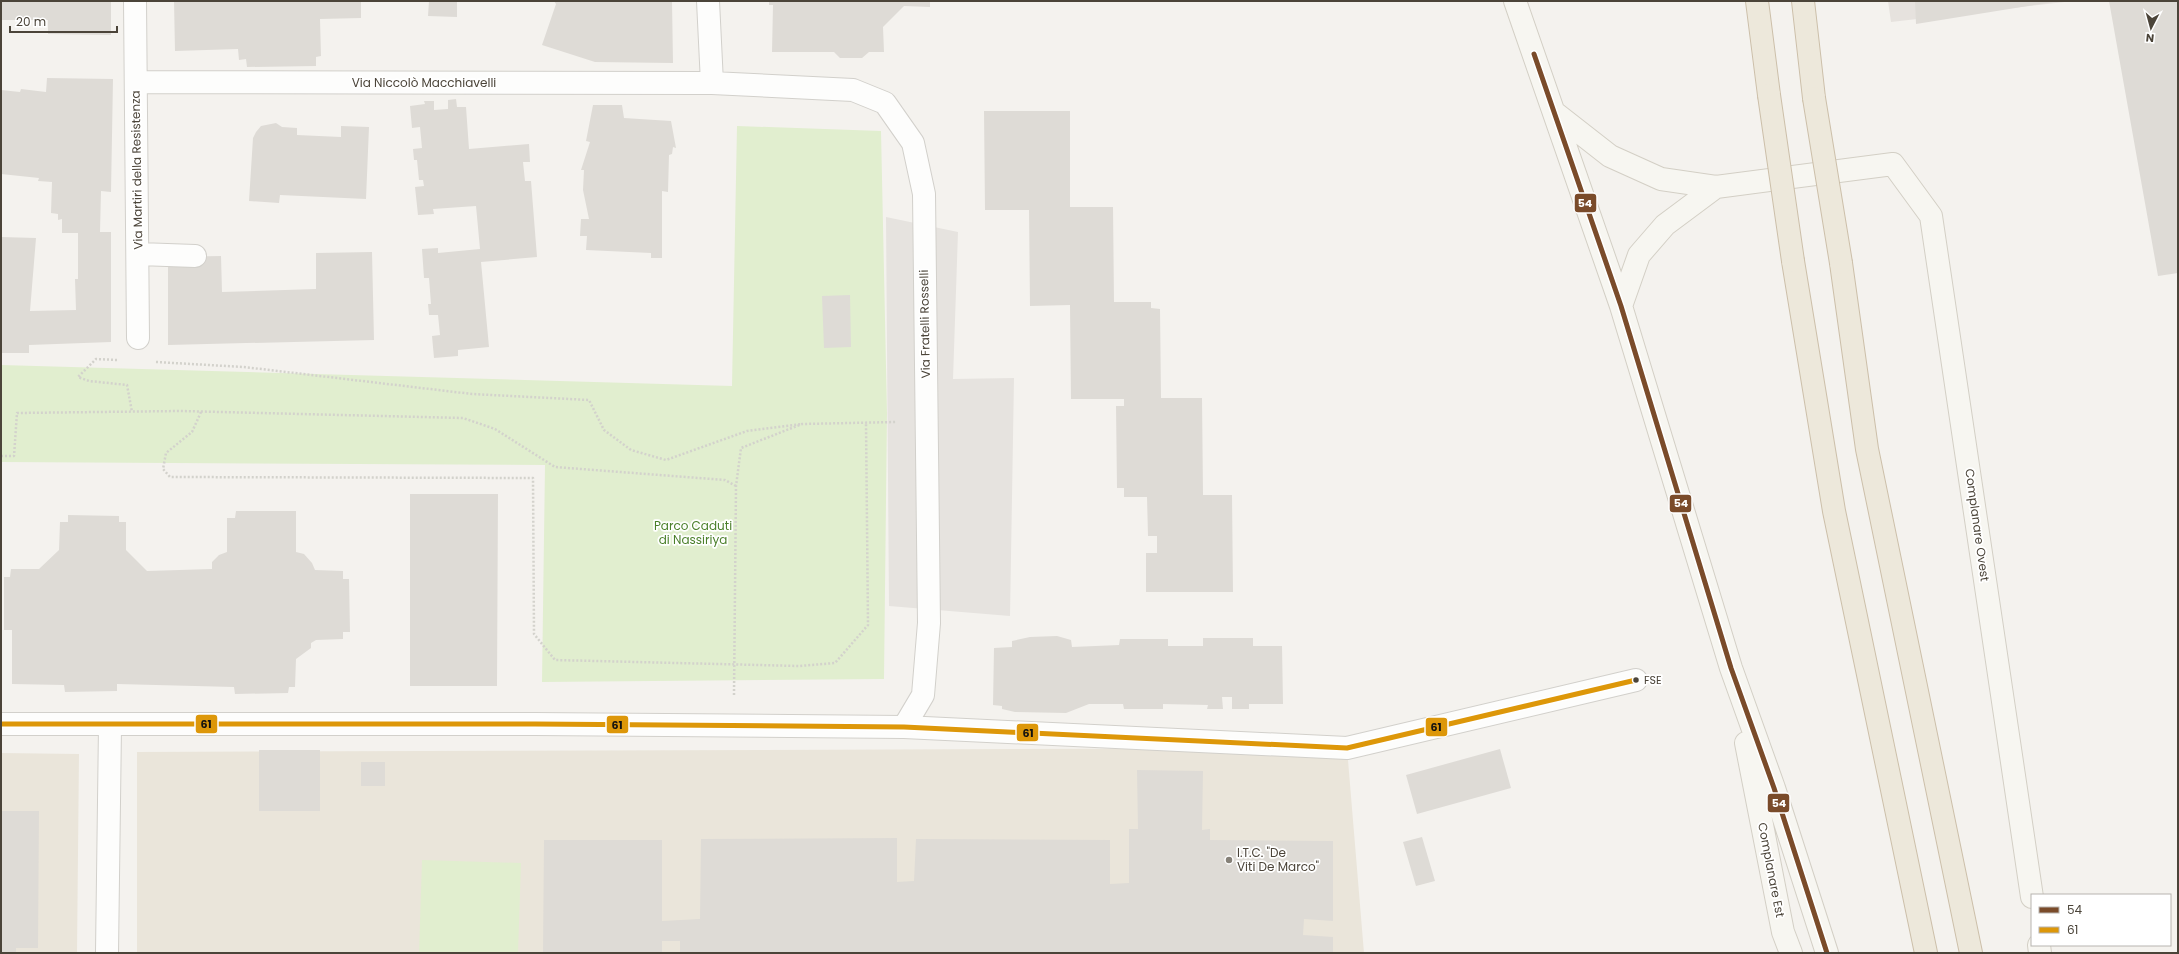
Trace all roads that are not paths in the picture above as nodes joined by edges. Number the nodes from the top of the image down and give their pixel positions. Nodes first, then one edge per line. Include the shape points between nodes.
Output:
1 (135, 1) edge
2 (708, 1) edge
3 (1515, 1) edge
4 (1757, 1) edge
5 (1803, 1) edge
6 (136, 82) junction
7 (712, 83) junction
8 (1555, 113) junction
9 (1716, 188) junction
10 (138, 254) junction
11 (195, 256) dead end
12 (1621, 306) junction
13 (138, 338) dead end
14 (1732, 668) junction
15 (1636, 680) dead end
16 (1, 724) edge
17 (110, 726) junction
18 (904, 727) junction
19 (2032, 894) edge
20 (108, 953) edge
21 (1790, 953) edge
22 (1827, 953) edge
23 (1926, 953) edge
24 (1971, 953) edge

1 - 6 street, Via Martiri della Resistenza
2 - 7 street
3 - 8 main road
4 - 23 highway, bridge via 1793,261 1834,511
5 - 24 highway, bridge via 1814,98 1841,263 1867,449
6 - 7 street, Via Niccolò Macchiavelli
6 - 10 street, Via Martiri della Resistenza
7 - 18 street, Via Fratelli Rosselli via 853,90 885,103 913,143 924,194 929,623 923,695
8 - 9 main road via 1610,156 1660,179
8 - 12 main road
9 - 12 main road via 1665,225 1639,255
9 - 19 main road, Complanare Ovest via 1893,164 1931,216
10 - 11 street
10 - 13 street, Via Martiri della Resistenza
12 - 14 main road
14 - 21 main road, Complanare Est via 1783,932
14 - 22 main road
15 - 18 street via 1347,748
16 - 17 street
17 - 18 street via 527,724
17 - 20 street

